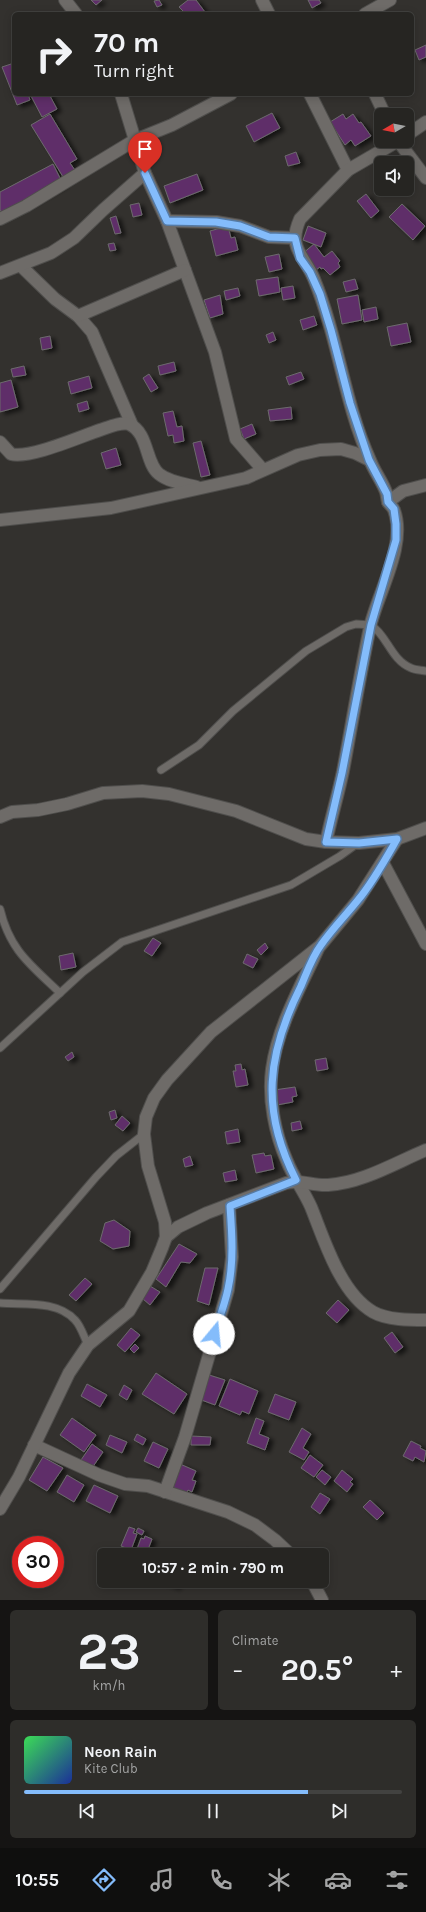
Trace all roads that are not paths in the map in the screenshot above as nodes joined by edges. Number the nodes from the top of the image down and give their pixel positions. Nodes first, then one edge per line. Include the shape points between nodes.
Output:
1 (65, 0) edge
2 (262, 0) edge
3 (390, 0) edge
4 (74, 12) edge
5 (268, 12) edge
6 (369, 12) edge
7 (122, 96) edge
8 (227, 96) edge
9 (311, 96) edge
10 (375, 96) edge
11 (381, 108) edge
12 (426, 122) edge
13 (414, 130) edge
14 (135, 140) junction
15 (386, 148) edge
16 (403, 148) edge
17 (348, 170) junction
18 (145, 173) junction
19 (426, 178) edge
20 (0, 219) edge
21 (167, 221) junction
22 (295, 238) junction
23 (21, 266) junction
24 (185, 270) junction
25 (0, 273) edge
26 (78, 316) junction
27 (132, 425) junction
28 (0, 442) edge
29 (369, 460) junction
30 (263, 470) junction
31 (426, 485) edge
32 (200, 488) junction
33 (388, 502) junction
34 (0, 520) edge
35 (371, 625) junction
36 (426, 672) edge
37 (161, 770) dead end
38 (0, 817) edge
39 (426, 828) edge
40 (397, 839) junction
41 (326, 842) junction
42 (359, 843) junction
43 (383, 863) junction
44 (0, 909) edge
45 (426, 944) edge
46 (320, 946) junction
47 (60, 994) junction
48 (0, 1048) edge
49 (144, 1134) junction
50 (426, 1150) edge
51 (296, 1180) junction
52 (230, 1206) junction
53 (166, 1237) junction
54 (0, 1289) edge
55 (0, 1303) edge
56 (426, 1320) edge
57 (88, 1345) junction
58 (34, 1445) junction
59 (165, 1492) junction
60 (0, 1509) edge
61 (284, 1548) edge
62 (316, 1588) edge
63 (322, 1600) edge

1 - 4 street
2 - 5 street
3 - 6 street
7 - 14 street
8 - 14 street via 172,125
9 - 17 street
10 - 11 street
12 - 13 street
14 - 18 street
14 - 20 street
15 - 17 street
16 - 19 street
17 - 22 street via 300,219 295,230
18 - 21 street
18 - 23 street via 74,238 51,253
21 - 22 street via 216,222 240,226 269,237
21 - 24 street
22 - 29 street via 300,258 320,294 350,403
23 - 25 street
23 - 26 street via 55,299
24 - 26 street
24 - 30 street via 215,352 236,439
26 - 27 street via 92,332
27 - 28 street via 126,423 113,426 21,455 11,454
27 - 32 street via 144,442 157,473 170,480
29 - 30 street via 355,453 331,449 298,455
29 - 33 street via 387,494
30 - 32 street via 246,478
31 - 33 street via 403,491
32 - 34 street via 111,508
33 - 35 street via 394,509 396,540
35 - 36 lane via 383,636 401,662 410,668
35 - 37 lane via 356,624 346,627 311,647 234,711 199,745
35 - 41 street
38 - 41 street via 12,812 67,804 103,793 142,791 169,794 236,811 306,839
39 - 40 street
40 - 42 street
40 - 43 street
41 - 42 street
42 - 47 lane via 291,885 122,942 83,972
43 - 45 street
43 - 46 street via 358,900
44 - 47 lane via 18,952
46 - 49 street via 211,1032 154,1098 146,1117
46 - 51 street via 288,1010 272,1070 275,1122 286,1160
47 - 48 lane
49 - 53 street via 148,1166 165,1222
49 - 54 lane via 116,1156 96,1177
50 - 51 street via 364,1177 346,1182 327,1185
51 - 52 street
51 - 56 street via 307,1199 335,1265 347,1286 360,1301 373,1312 395,1318
52 - 53 street via 207,1213 178,1227
52 - 59 street via 232,1257 228,1290 185,1437
53 - 57 street via 152,1272 129,1310
55 - 57 lane via 52,1306 66,1312 76,1320
57 - 58 street via 69,1374
58 - 59 street via 99,1475 125,1484 148,1486
58 - 60 street
59 - 61 street via 228,1512 255,1525
62 - 63 street

